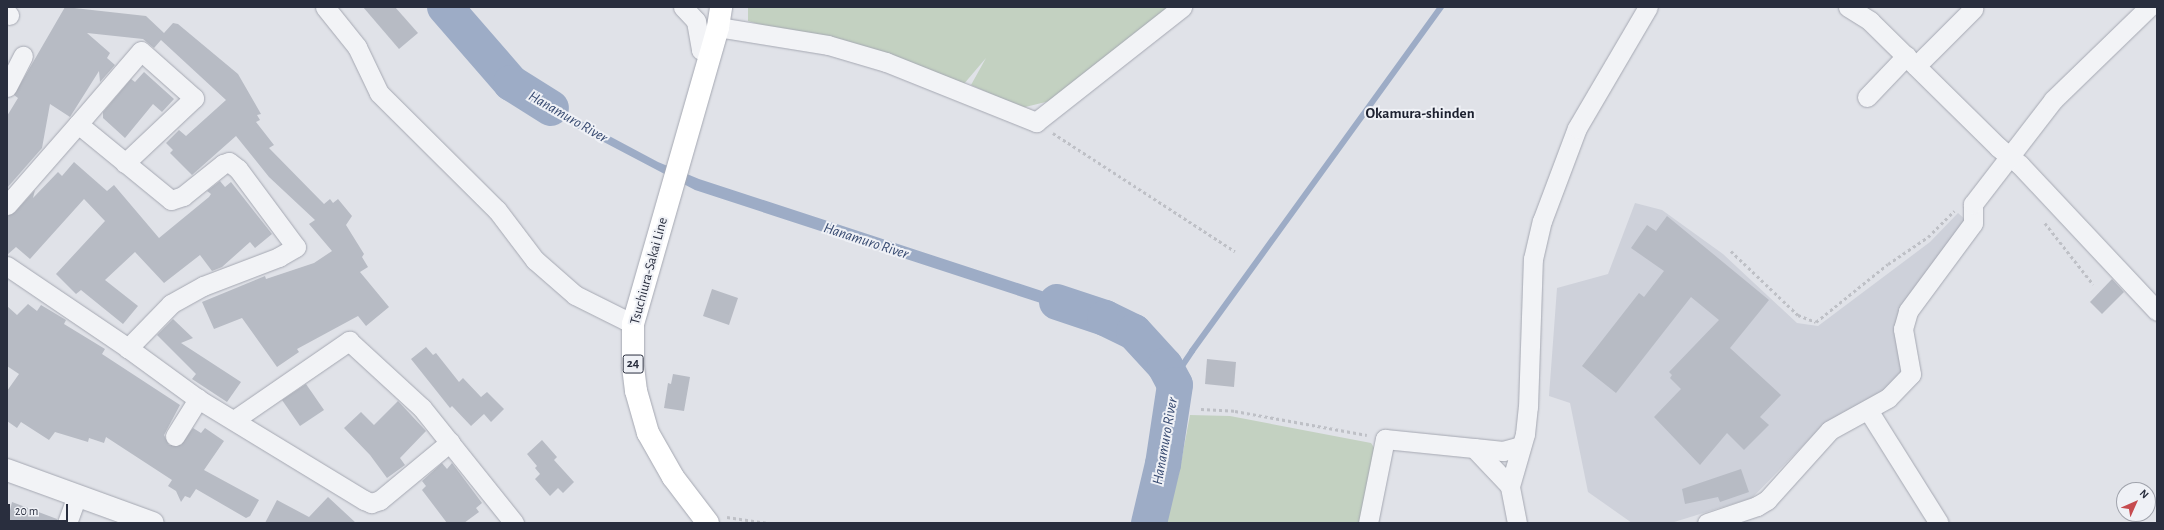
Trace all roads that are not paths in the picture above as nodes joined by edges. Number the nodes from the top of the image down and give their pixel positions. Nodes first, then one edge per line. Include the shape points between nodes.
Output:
1 (325, 7) edge
2 (683, 7) edge
3 (1182, 7) edge
4 (1648, 7) edge
5 (1848, 7) edge
6 (2149, 7) edge
7 (1973, 9) dead end
8 (719, 17) edge
9 (710, 52) junction
10 (23, 56) dead end
11 (1911, 61) junction
12 (7, 88) edge
13 (1867, 97) dead end
14 (78, 124) junction
15 (2010, 156) junction
16 (125, 163) junction
17 (7, 206) edge
18 (7, 266) edge
19 (2157, 311) edge
20 (634, 324) junction
21 (128, 348) junction
22 (198, 399) junction
23 (1868, 410) junction
24 (234, 420) junction
25 (175, 436) dead end
26 (450, 442) junction
27 (1521, 446) junction
28 (1474, 448) junction
29 (7, 470) edge
30 (1510, 486) junction
31 (77, 496) junction
32 (704, 519) edge
33 (67, 523) edge
34 (153, 523) edge
35 (514, 523) edge
36 (1368, 523) edge
37 (1517, 523) edge
38 (1707, 523) edge
39 (1940, 523) edge

1 - 20 street via 357,47 379,93 497,210 535,260 575,295
2 - 9 street via 696,21 700,50
3 - 8 street via 1036,122 871,58
4 - 27 street via 1577,128 1542,221 1533,259 1528,407
5 - 11 street via 1870,21
6 - 15 street via 2053,100
7 - 11 street
8 - 9 main road, Tsuchiura-Sakai Line / 24
9 - 20 main road, Tsuchiura-Sakai Line / 24
10 - 12 street
11 - 13 street
11 - 15 street
14 - 16 street
14 - 16 street via 141,51 194,98
14 - 17 street
15 - 19 street
15 - 23 street via 1973,204 1973,223 1908,310 1903,330 1910,374 1888,398
16 - 21 street via 171,200 183,196 229,162 238,169 296,247 279,257 203,286 171,304
18 - 21 street
20 - 32 main road, Tsuchiura-Sakai Line / 24 via 633,365 641,412 660,457
21 - 22 street
22 - 24 street
22 - 25 street
23 - 38 street via 1830,430 1767,500 1757,506
23 - 39 street
24 - 26 street via 372,503 380,500
24 - 26 street via 349,341 422,408
26 - 35 street
27 - 28 street via 1503,451
27 - 30 street
28 - 30 street
28 - 36 street via 1385,439
29 - 31 street
30 - 37 street
31 - 33 street
31 - 34 street

